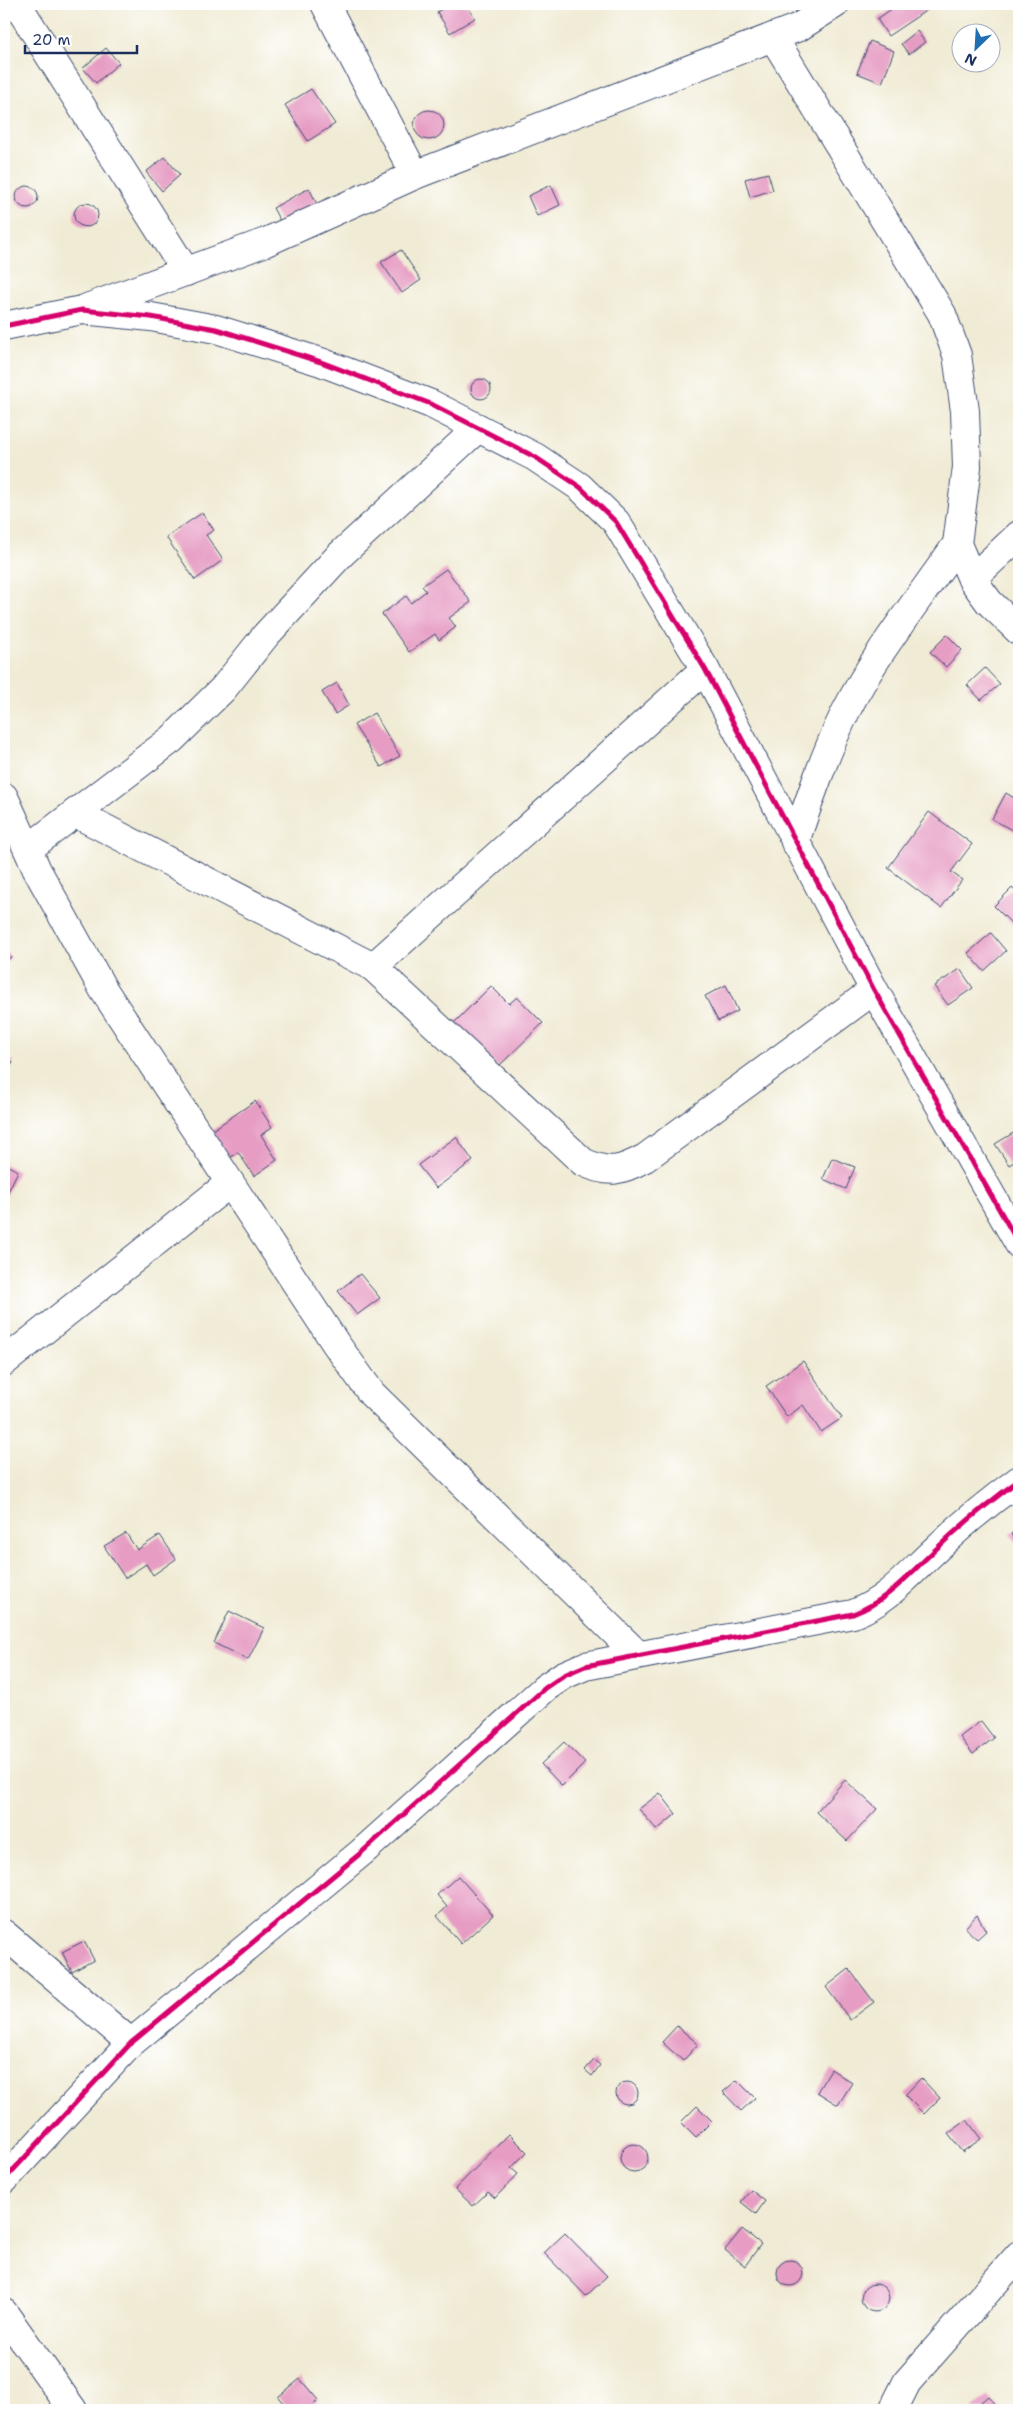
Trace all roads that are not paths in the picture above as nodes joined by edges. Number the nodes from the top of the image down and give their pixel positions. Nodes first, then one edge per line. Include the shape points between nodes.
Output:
1 (17, 4) edge
2 (325, 4) edge
3 (835, 4) edge
4 (772, 37) junction
5 (415, 175) junction
6 (186, 272) junction
7 (82, 310) junction
8 (4, 326) edge
9 (478, 428) junction
10 (1019, 535) edge
11 (957, 544) junction
12 (972, 579) junction
13 (1019, 631) edge
14 (704, 669) junction
15 (4, 797) edge
16 (75, 813) junction
17 (795, 842) junction
18 (28, 849) junction
19 (373, 967) junction
20 (874, 990) junction
21 (230, 1183) junction
22 (1019, 1244) edge
23 (4, 1362) edge
24 (1019, 1480) edge
25 (638, 1655) junction
26 (4, 1934) edge
27 (131, 2043) junction
28 (4, 2180) edge
29 (1019, 2255) edge
30 (4, 2313) edge
31 (73, 2410) edge
32 (894, 2410) edge

1 - 6 street
2 - 5 street
3 - 4 street via 799,27
4 - 5 street
4 - 11 street via 942,314 957,354 966,411 967,467
5 - 6 street via 266,242
6 - 7 street
7 - 8 street
7 - 9 street via 151,317 216,329 349,373 431,404
9 - 14 street via 535,457 580,487 616,522
9 - 16 street via 340,555 222,689 172,738
10 - 12 street
11 - 12 street
11 - 17 street via 874,663 845,712
12 - 13 street via 989,602
14 - 17 street
14 - 19 street
15 - 18 street
16 - 18 street
16 - 19 street
17 - 20 street
18 - 21 street via 103,989
19 - 20 street via 583,1162 601,1170 627,1168 644,1158
20 - 22 street
21 - 23 street
21 - 25 street via 372,1394
24 - 25 street via 980,1508 872,1606 853,1614
25 - 27 street via 585,1666 545,1688 362,1852
26 - 27 street
27 - 28 street
29 - 32 street via 907,2382
30 - 31 street

